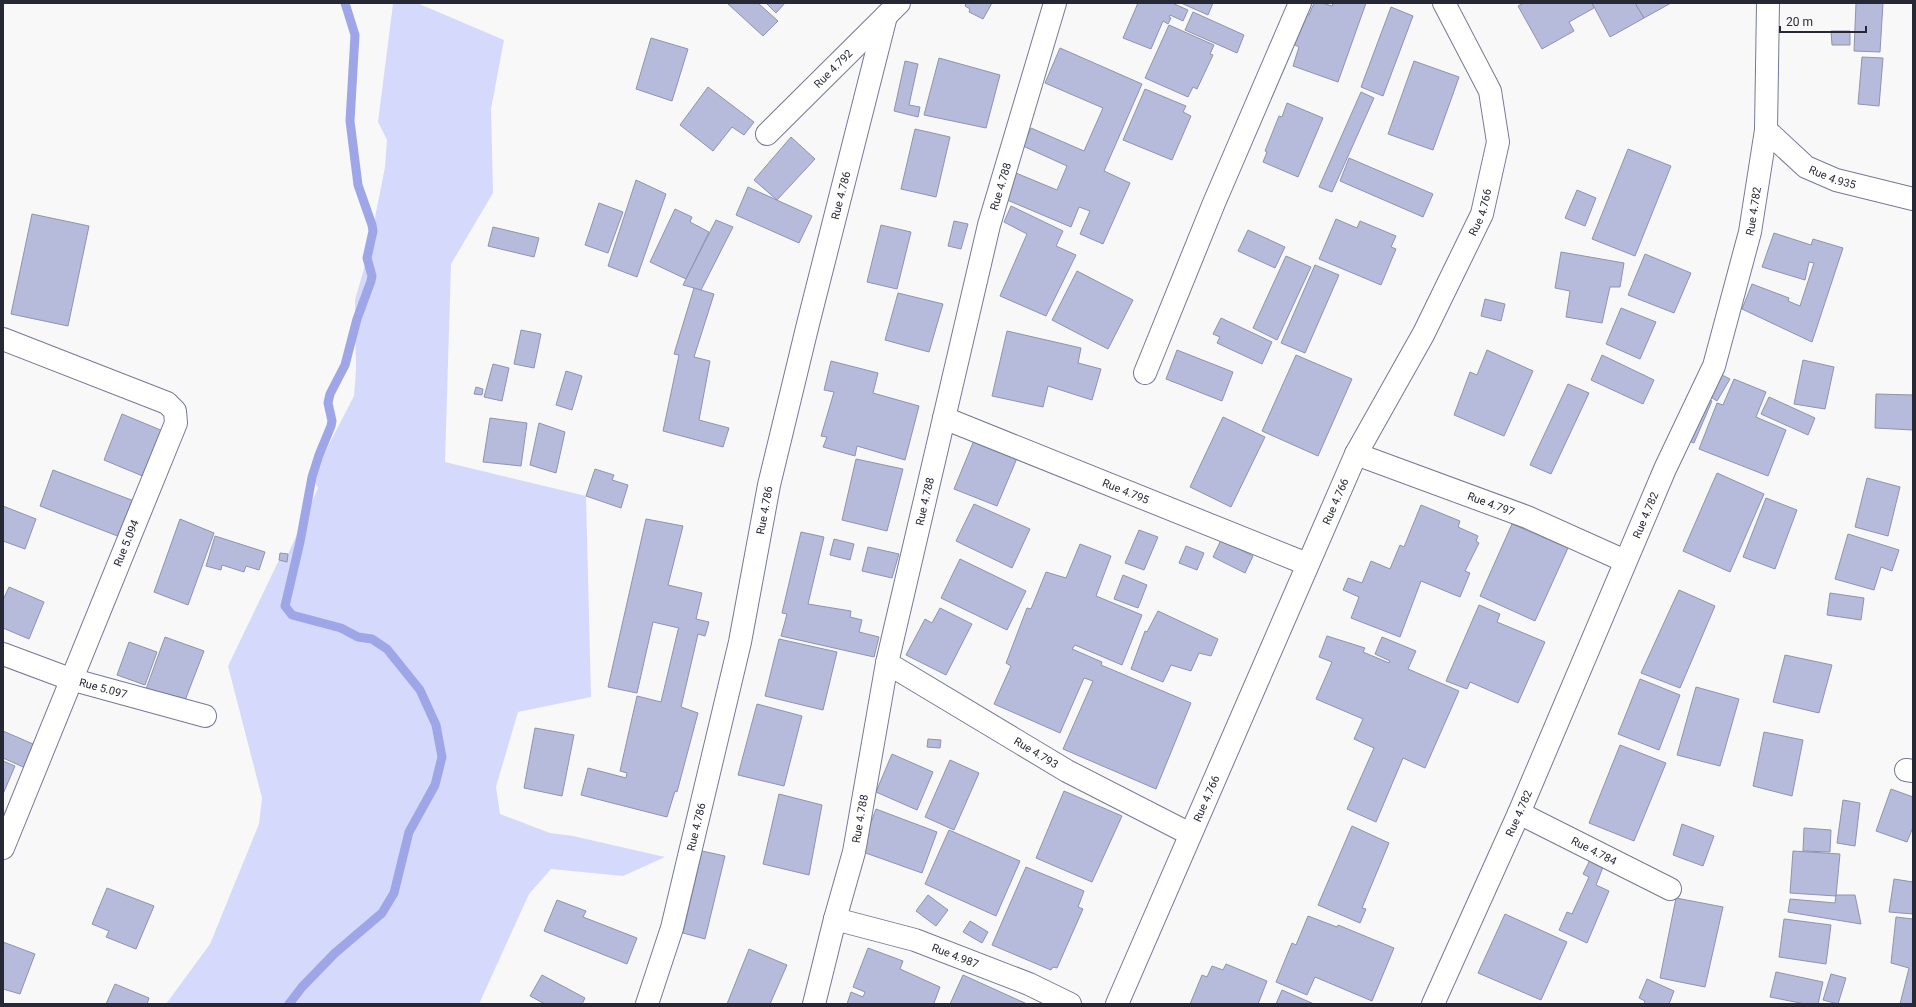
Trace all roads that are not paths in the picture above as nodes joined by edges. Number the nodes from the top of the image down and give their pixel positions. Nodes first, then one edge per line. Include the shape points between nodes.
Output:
1 (1055, 3) edge
2 (1300, 3) edge
3 (1444, 3) edge
4 (1768, 3) edge
5 (892, 10) edge
6 (1766, 130) junction
7 (767, 134) dead end
8 (1913, 199) edge
9 (3, 339) edge
10 (1145, 373) dead end
11 (944, 418) junction
12 (1356, 454) junction
13 (1625, 561) junction
14 (1307, 564) junction
15 (3, 654) edge
16 (887, 663) junction
17 (70, 679) junction
18 (204, 716) dead end
19 (1519, 813) junction
20 (1190, 834) junction
21 (3, 848) edge
22 (1670, 889) dead end
23 (835, 919) junction
24 (647, 1004) edge
25 (814, 1004) edge
26 (1070, 1004) edge
27 (1117, 1004) edge
28 (1433, 1004) edge

1 - 11 street, Rue 4.788 via 989,225
2 - 10 street via 1214,203
3 - 12 street, Rue 4.766 via 1490,91 1498,142 1482,214 1424,334
4 - 6 street, Rue 4.782
5 - 7 street, Rue 4.792
5 - 24 street, Rue 4.786 via 808,324 769,485 740,642 672,928
6 - 8 street, Rue 4.935 via 1806,167 1836,180
6 - 13 street, Rue 4.782 via 1750,232 1714,366
9 - 17 street, Rue 5.094 via 167,403 175,411 176,423
11 - 14 street, Rue 4.795
11 - 16 street, Rue 4.788
12 - 13 street, Rue 4.797 via 1527,517
12 - 14 street, Rue 4.766
13 - 19 street, Rue 4.782
14 - 20 street, Rue 4.766
15 - 17 street, Rue 5.097
16 - 20 street, Rue 4.793 via 1067,772
16 - 23 street, Rue 4.788 via 854,852
17 - 18 street, Rue 5.097
17 - 21 street, Rue 5.094
19 - 22 street, Rue 4.784
19 - 28 street, Rue 4.782
20 - 27 street, Rue 4.766
23 - 25 street, Rue 4.788
23 - 26 street, Rue 4.987 via 915,940 1029,984

